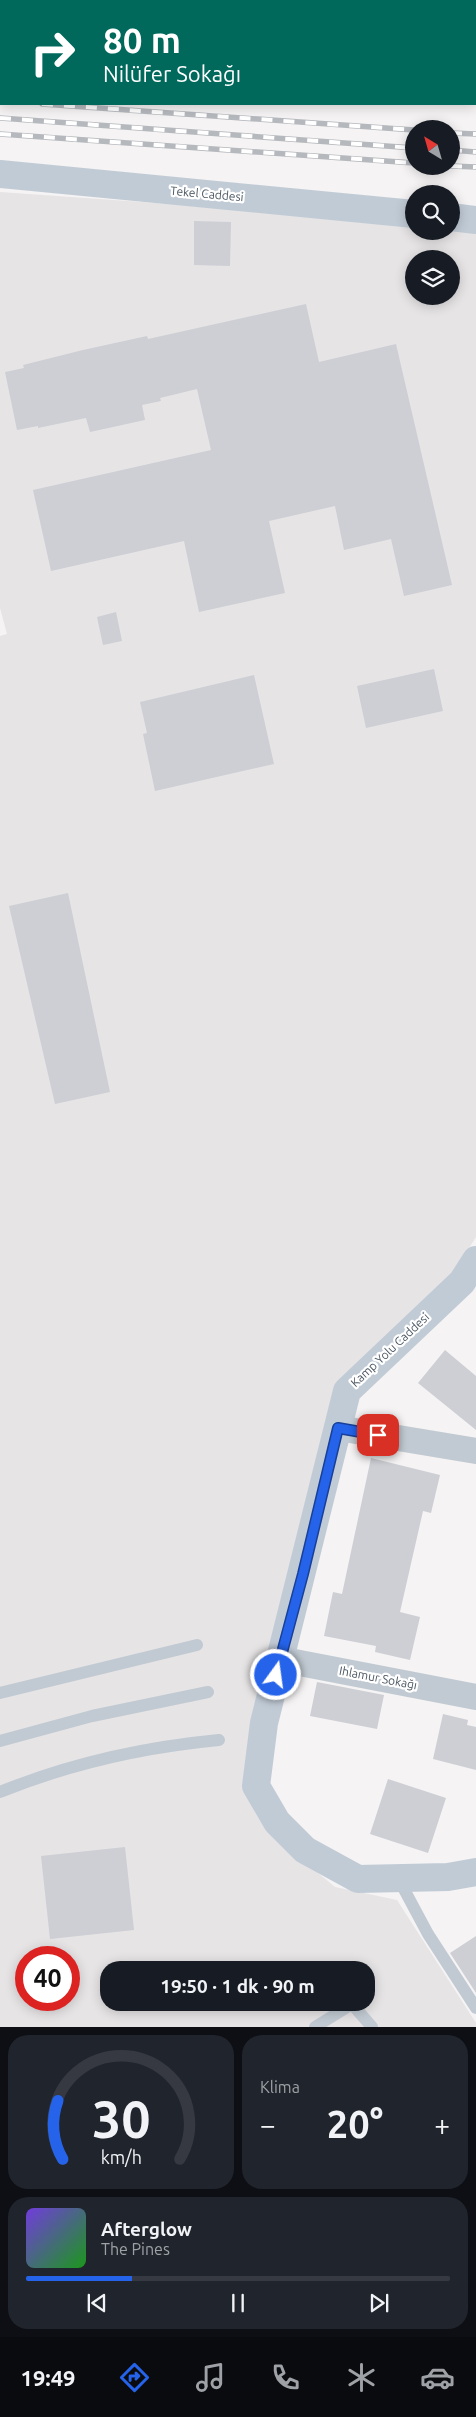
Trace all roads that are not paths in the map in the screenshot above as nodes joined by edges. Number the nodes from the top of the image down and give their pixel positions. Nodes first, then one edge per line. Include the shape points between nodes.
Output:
1 (0, 174) edge
2 (405, 213) edge
3 (460, 218) edge
4 (476, 220) edge
5 (476, 1260) edge
6 (338, 1428) junction
7 (476, 1451) edge
8 (196, 1645) dead end
9 (279, 1659) junction
10 (208, 1692) dead end
11 (0, 1693) edge
12 (476, 1697) edge
13 (0, 1740) edge
14 (219, 1740) dead end
15 (0, 1792) edge
16 (476, 1872) edge
17 (398, 1878) junction
18 (476, 2008) edge
19 (320, 2026) edge
20 (372, 2027) edge

1 - 2 street, Tekel Caddesi
3 - 4 street
5 - 6 street, Kamp Yolu Caddesi via 462,1282 347,1391
6 - 7 street
6 - 9 street, Kamp Yolu Caddesi
8 - 11 lane
9 - 12 street, Ihlamur Sokağı
9 - 17 street, Kamp Yolu Caddesi via 264,1723 256,1786 277,1822 305,1850 358,1879
10 - 13 lane via 92,1716
14 - 15 lane via 156,1748 108,1759
16 - 17 street, Kamp Yolu Caddesi via 448,1877
17 - 18 lane via 428,1934
19 - 20 lane via 352,2004

